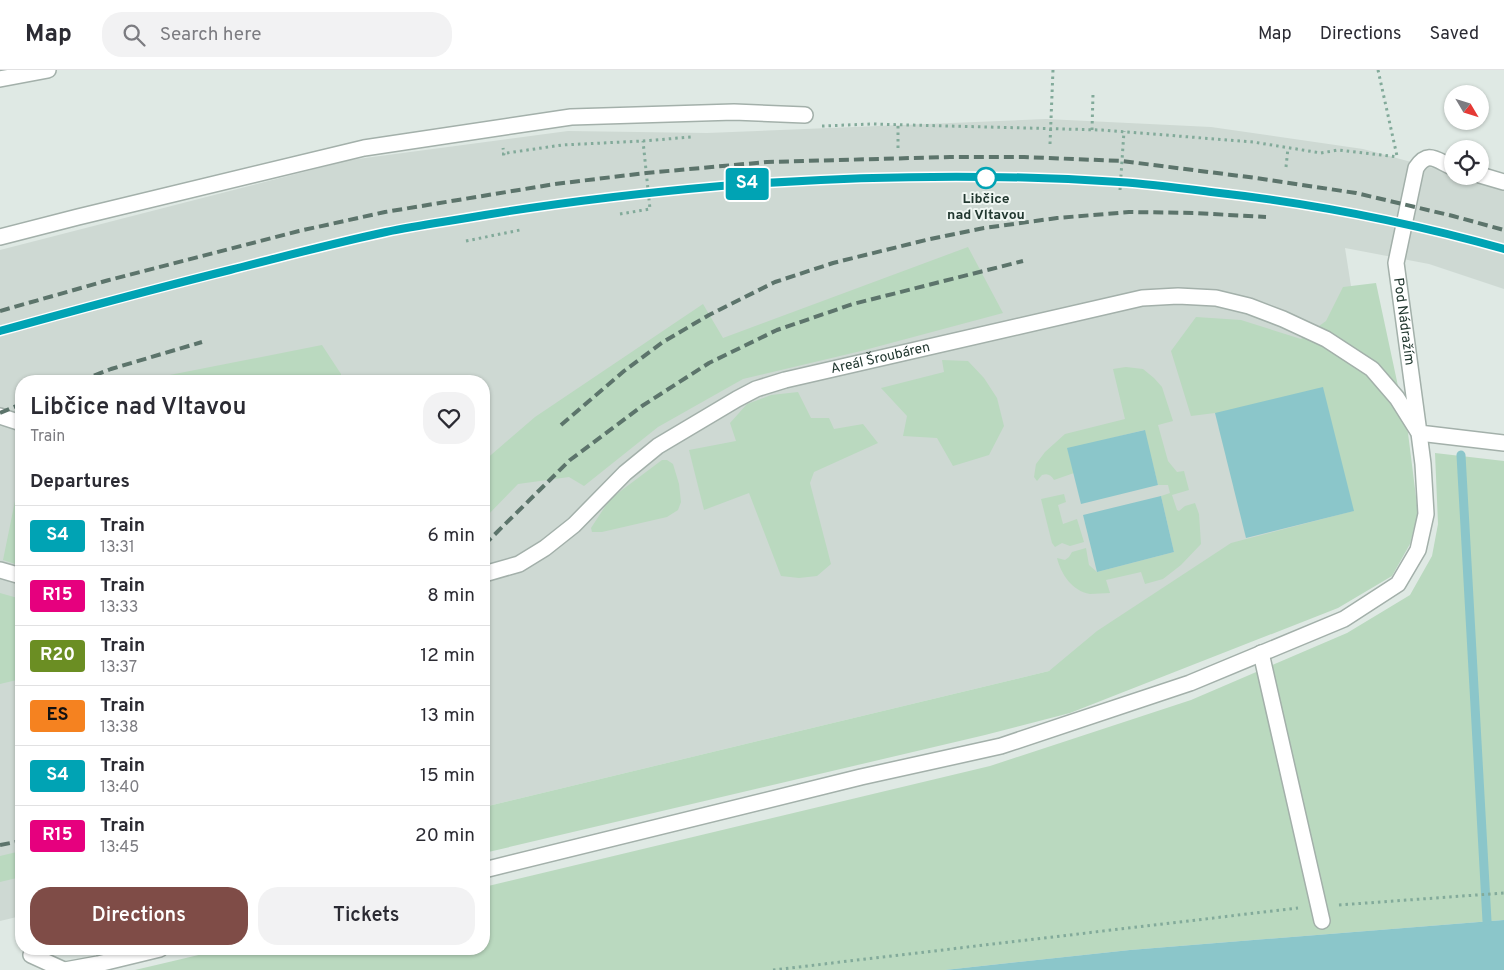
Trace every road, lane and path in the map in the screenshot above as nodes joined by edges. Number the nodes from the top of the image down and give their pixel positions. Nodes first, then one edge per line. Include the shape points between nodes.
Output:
1 (48, 70) edge
2 (1054, 70) edge
3 (1378, 70) edge
4 (0, 79) edge
5 (1093, 94) dead end
6 (805, 115) dead end
7 (898, 124) junction
8 (818, 126) dead end
9 (1050, 128) junction
10 (1092, 130) junction
11 (1124, 132) junction
12 (643, 141) dead end
13 (1050, 144) dead end
14 (562, 146) dead end
15 (898, 148) dead end
16 (1288, 148) junction
17 (508, 153) dead end
18 (1444, 163) edge
19 (1286, 167) dead end
20 (1489, 178) edge
21 (1504, 182) edge
22 (1120, 190) dead end
23 (620, 214) dead end
24 (520, 230) dead end
25 (0, 237) edge
26 (466, 241) dead end
27 (0, 416) edge
28 (15, 421) edge
29 (1419, 433) junction
30 (1504, 443) edge
31 (0, 570) edge
32 (490, 572) edge
33 (15, 574) edge
34 (1261, 653) junction
35 (490, 869) edge
36 (1504, 893) edge
37 (1320, 913) junction
38 (135, 955) edge
39 (31, 956) dead end
40 (64, 970) edge
41 (772, 970) edge

1 - 4 street
2 - 9 path
3 - 16 path via 1397,157
5 - 10 path
6 - 25 street via 734,112 571,117 364,148
7 - 8 path
7 - 9 path
7 - 15 path
9 - 10 path
9 - 13 path
10 - 11 path
11 - 16 path via 1253,142
11 - 22 path
12 - 23 path via 650,210
14 - 17 path
16 - 19 path
18 - 29 street, Pod Nádražím via 1423,159 1416,168 1396,263
20 - 21 street
24 - 26 path
27 - 28 street
29 - 30 street
29 - 32 street, Areál Šroubáren via 1398,398 1372,370 1326,339 1249,306 1216,298 1142,298 784,380 756,390 658,446 545,548 519,564
29 - 34 street via 1426,514 1418,550 1398,584 1344,619
31 - 33 street
34 - 35 street via 1190,683 1001,746
34 - 37 street
36 - 37 path
37 - 41 path
38 - 40 street
39 - 40 street

